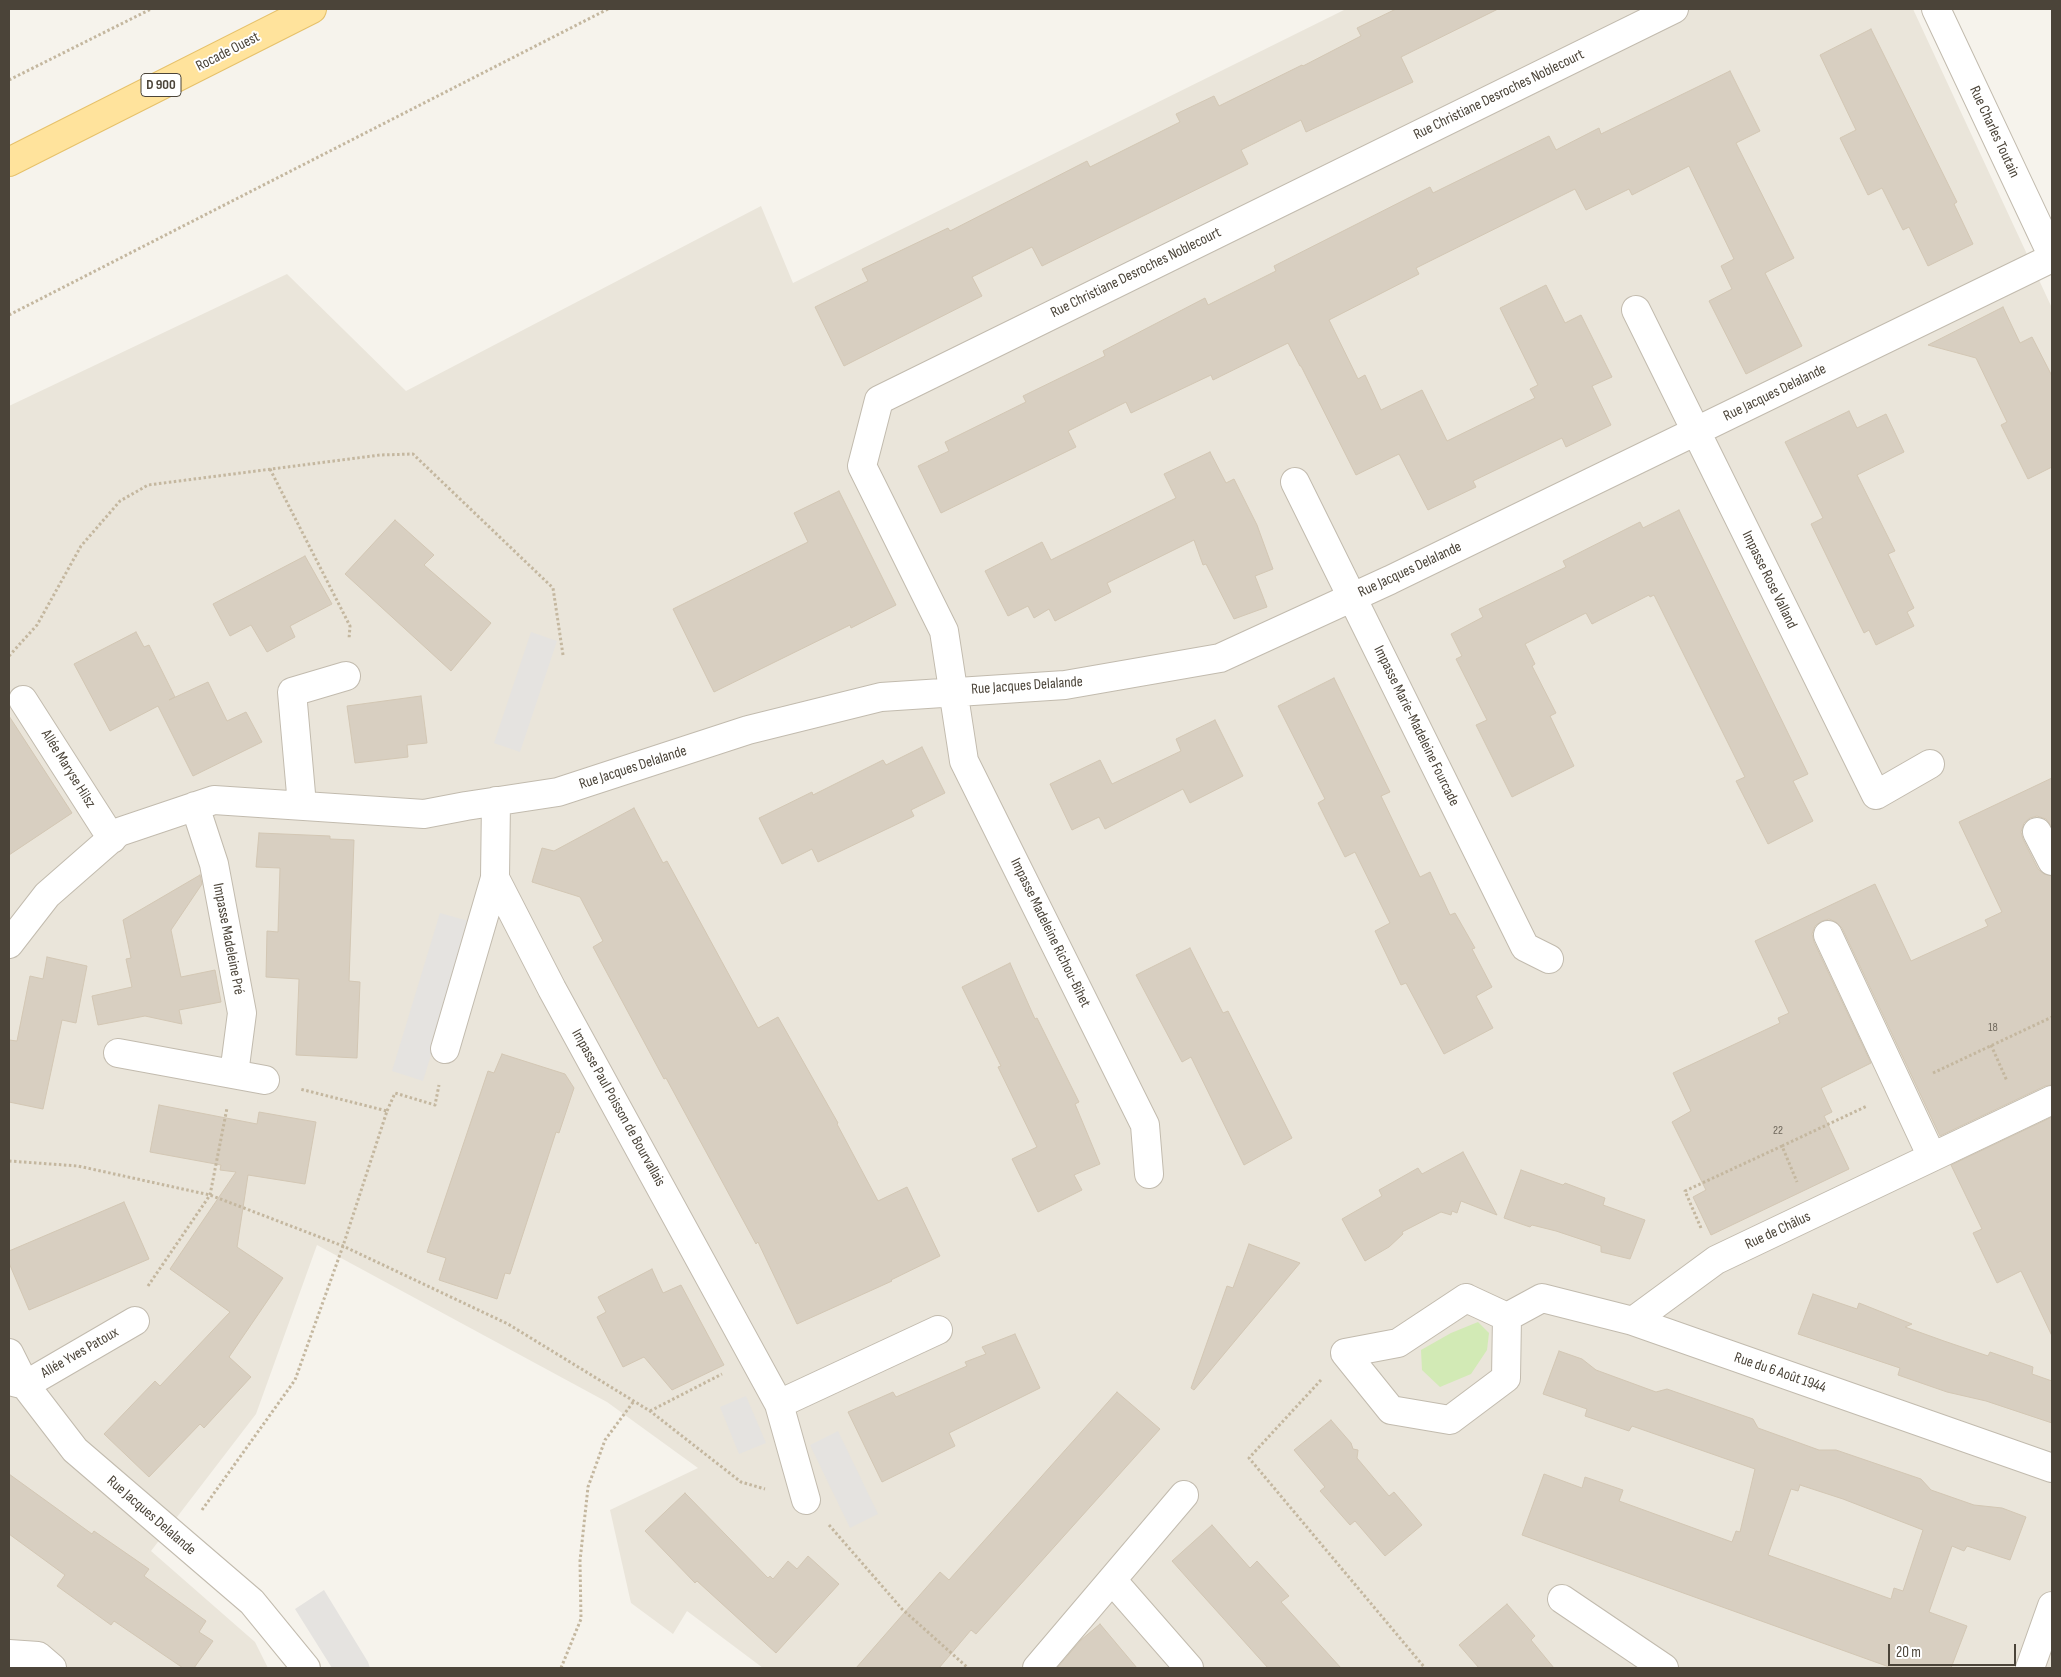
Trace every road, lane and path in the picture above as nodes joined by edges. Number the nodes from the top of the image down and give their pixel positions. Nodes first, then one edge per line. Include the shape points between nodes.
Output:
1 (150, 9) edge
2 (312, 9) edge
3 (608, 9) edge
4 (1674, 9) edge
5 (1936, 9) edge
6 (9, 80) edge
7 (9, 162) edge
8 (2052, 257) edge
9 (1636, 310) dead end
10 (9, 315) edge
11 (1696, 432) junction
12 (270, 469) junction
13 (1295, 482) dead end
14 (1353, 597) junction
15 (562, 655) dead end
16 (9, 656) edge
17 (346, 676) joint
18 (953, 691) junction
19 (23, 700) dead end
20 (1930, 764) dead end
21 (496, 802) junction
22 (302, 805) junction
23 (195, 806) junction
24 (2037, 832) dead end
25 (112, 839) junction
26 (2052, 861) edge
27 (495, 878) junction
28 (1828, 935) dead end
29 (9, 944) edge
30 (1549, 959) dead end
31 (2052, 1017) edge
32 (445, 1049) joint
33 (118, 1053) dead end
34 (234, 1074) junction
35 (265, 1080) joint
36 (1900, 1090) junction
37 (2052, 1100) edge
38 (387, 1111) junction
39 (1782, 1146) junction
40 (1932, 1156) junction
41 (9, 1161) edge
42 (1149, 1174) dead end
43 (1685, 1191) dead end
44 (210, 1195) junction
45 (1812, 1215) junction
46 (343, 1246) junction
47 (1507, 1317) junction
48 (1633, 1321) junction
49 (135, 1322) joint
50 (938, 1330) dead end
51 (9, 1353) edge
52 (1345, 1353) junction
53 (753, 1357) junction
54 (17, 1383) edge
55 (634, 1401) junction
56 (779, 1404) junction
57 (650, 1411) junction
58 (2052, 1468) edge
59 (1184, 1495) dead end
60 (806, 1500) junction
61 (180, 1542) junction
62 (1112, 1580) junction
63 (1562, 1599) dead end
64 (2052, 1606) edge
65 (9, 1654) edge
66 (52, 1668) edge
67 (306, 1668) edge
68 (560, 1668) edge
69 (968, 1668) edge
70 (1037, 1668) edge
71 (1190, 1668) edge
72 (1425, 1668) edge
73 (1664, 1668) edge
74 (2030, 1668) edge

1 - 6 path
2 - 7 main road, Rocade Ouest / D 900
3 - 10 path
4 - 18 street, Rue Christiane Desroches Noblecourt via 879,400 862,466 944,631
5 - 8 street, Rue Charles Toutain
8 - 11 street, Rue Jacques Delalande
9 - 11 street, Impasse Rose Valland
11 - 14 street, Rue Jacques Delalande
11 - 20 street, Impasse Rose Valland via 1876,795
12 - 15 path via 413,454 553,588
12 - 16 path via 148,485 120,501 81,546 37,625
12 - 17 path via 350,626
13 - 14 street, Impasse Marie-Madeleine Fourcade
14 - 18 street, Rue Jacques Delalande via 1220,658 1065,685
14 - 30 street, Impasse Marie-Madeleine Fourcade via 1525,947
17 - 22 street via 292,692
18 - 21 street, Rue Jacques Delalande via 871,699 748,730 558,792
18 - 42 street, Impasse Madeleine Richou-Bihet via 964,761 1145,1125
19 - 25 street, Allée Maryse Hilsz
21 - 22 street, Rue Jacques Delalande via 424,814
21 - 27 street, Impasse Paul Poisson de Bourvallais
22 - 23 street, Rue Jacques Delalande via 214,800
23 - 25 street, Rue Jacques Delalande via 120,832
23 - 34 street, Impasse Madeleine Pré via 214,864 242,1013
24 - 26 street
25 - 29 street, Rue Jacques Delalande via 47,895
27 - 32 street
27 - 53 street, Impasse Paul Poisson de Bourvallais
28 - 36 street
31 - 36 path
32 - 38 path via 435,1105 395,1093
33 - 34 street
34 - 35 street
34 - 44 path
35 - 38 path
36 - 39 path
36 - 40 street
37 - 40 street, Rue de Châlus
38 - 46 path
39 - 43 path
39 - 45 path
40 - 45 street, Rue de Châlus
41 - 44 path via 78,1166
44 - 46 path
44 - 49 path via 140,1297
45 - 48 street, Rue de Châlus via 1716,1260
46 - 55 path via 508,1324
46 - 61 path via 296,1380
47 - 48 street, Rue du 6 Août 1944 via 1542,1298
47 - 52 street via 1466,1298 1398,1343
47 - 52 street via 1506,1378 1450,1420 1391,1410
48 - 58 street, Rue du 6 Août 1944
49 - 54 street, Allée Yves Patoux
50 - 56 street
51 - 54 street, Rue Jacques Delalande
52 - 72 path via 1249,1458
53 - 56 street, Impasse Paul Poisson de Bourvallais
53 - 57 path
54 - 61 street, Rue Jacques Delalande via 75,1450
55 - 57 path
55 - 68 path via 605,1440 588,1488 580,1561 580,1619
56 - 60 street, Impasse Paul Poisson de Bourvallais
57 - 60 path via 741,1482
59 - 62 street
60 - 69 path via 902,1609
61 - 67 street, Rue Jacques Delalande via 252,1602
62 - 70 street
62 - 71 street
63 - 73 street
64 - 74 street
65 - 66 street via 38,1656

